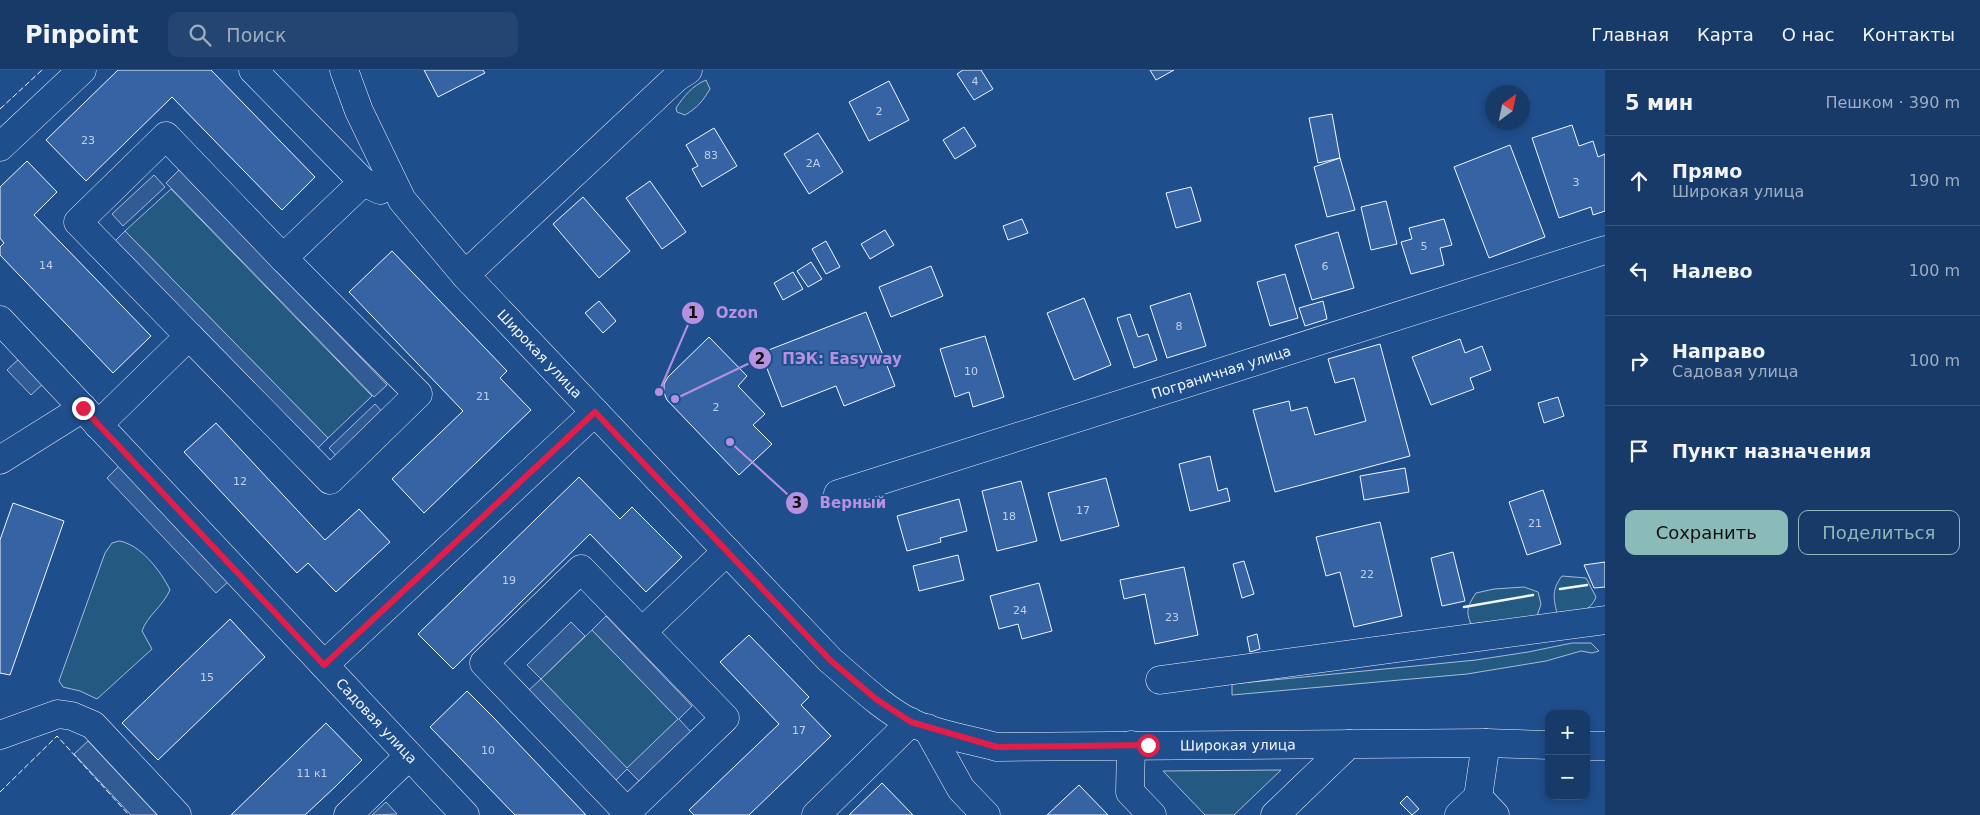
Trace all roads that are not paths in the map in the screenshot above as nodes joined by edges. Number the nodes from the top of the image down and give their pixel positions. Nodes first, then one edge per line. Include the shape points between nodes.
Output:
1 (82, 70) edge
2 (253, 70) edge
3 (344, 70) edge
4 (688, 70) edge
5 (0, 147) edge
6 (363, 182) junction
7 (402, 200) junction
8 (1605, 250) edge
9 (283, 258) junction
10 (465, 275) junction
11 (0, 320) edge
12 (189, 336) junction
13 (595, 412) junction
14 (90, 417) junction
15 (0, 460) edge
16 (838, 494) dead end
17 (727, 551) junction
18 (1605, 620) edge
19 (642, 632) junction
20 (324, 665) junction
21 (1160, 680) dead end
22 (919, 725) junction
23 (0, 735) edge
24 (1486, 743) junction
25 (1349, 744) junction
26 (1131, 745) junction
27 (1545, 745) edge
28 (1590, 746) edge
29 (1605, 746) edge
30 (410, 756) junction
31 (1477, 809) edge
32 (629, 813) edge
33 (177, 815) edge
34 (348, 815) edge
35 (465, 815) edge
36 (816, 815) edge
37 (986, 815) edge
38 (1152, 815) edge
39 (1275, 815) edge

1 - 5 street
2 - 6 street
3 - 7 street via 359,111
4 - 10 street
6 - 7 street
6 - 9 street
7 - 10 street, Широкая улица
8 - 16 street, Пограничная улица
9 - 12 street via 166,136 78,222
9 - 12 street via 418,394 330,480
10 - 13 street, Широкая улица
11 - 14 street, Садовая улица
12 - 14 street
13 - 17 street, Широкая улица
13 - 20 street
14 - 15 street
14 - 20 street, Садовая улица
17 - 19 street
17 - 22 street, Широкая улица via 830,660 876,699
18 - 21 street
19 - 32 street via 725,718
19 - 32 street via 581,569 484,663
20 - 30 street, Садовая улица
22 - 26 street, Широкая улица via 997,747
22 - 36 street
22 - 37 street via 961,789
23 - 33 street via 58,714 93,725
24 - 25 street, Широкая улица
24 - 27 street, Широкая улица
24 - 31 street
25 - 26 street, Широкая улица
25 - 39 street
26 - 38 street via 1130,792
28 - 29 street
30 - 34 street
30 - 35 street, Садовая улица

